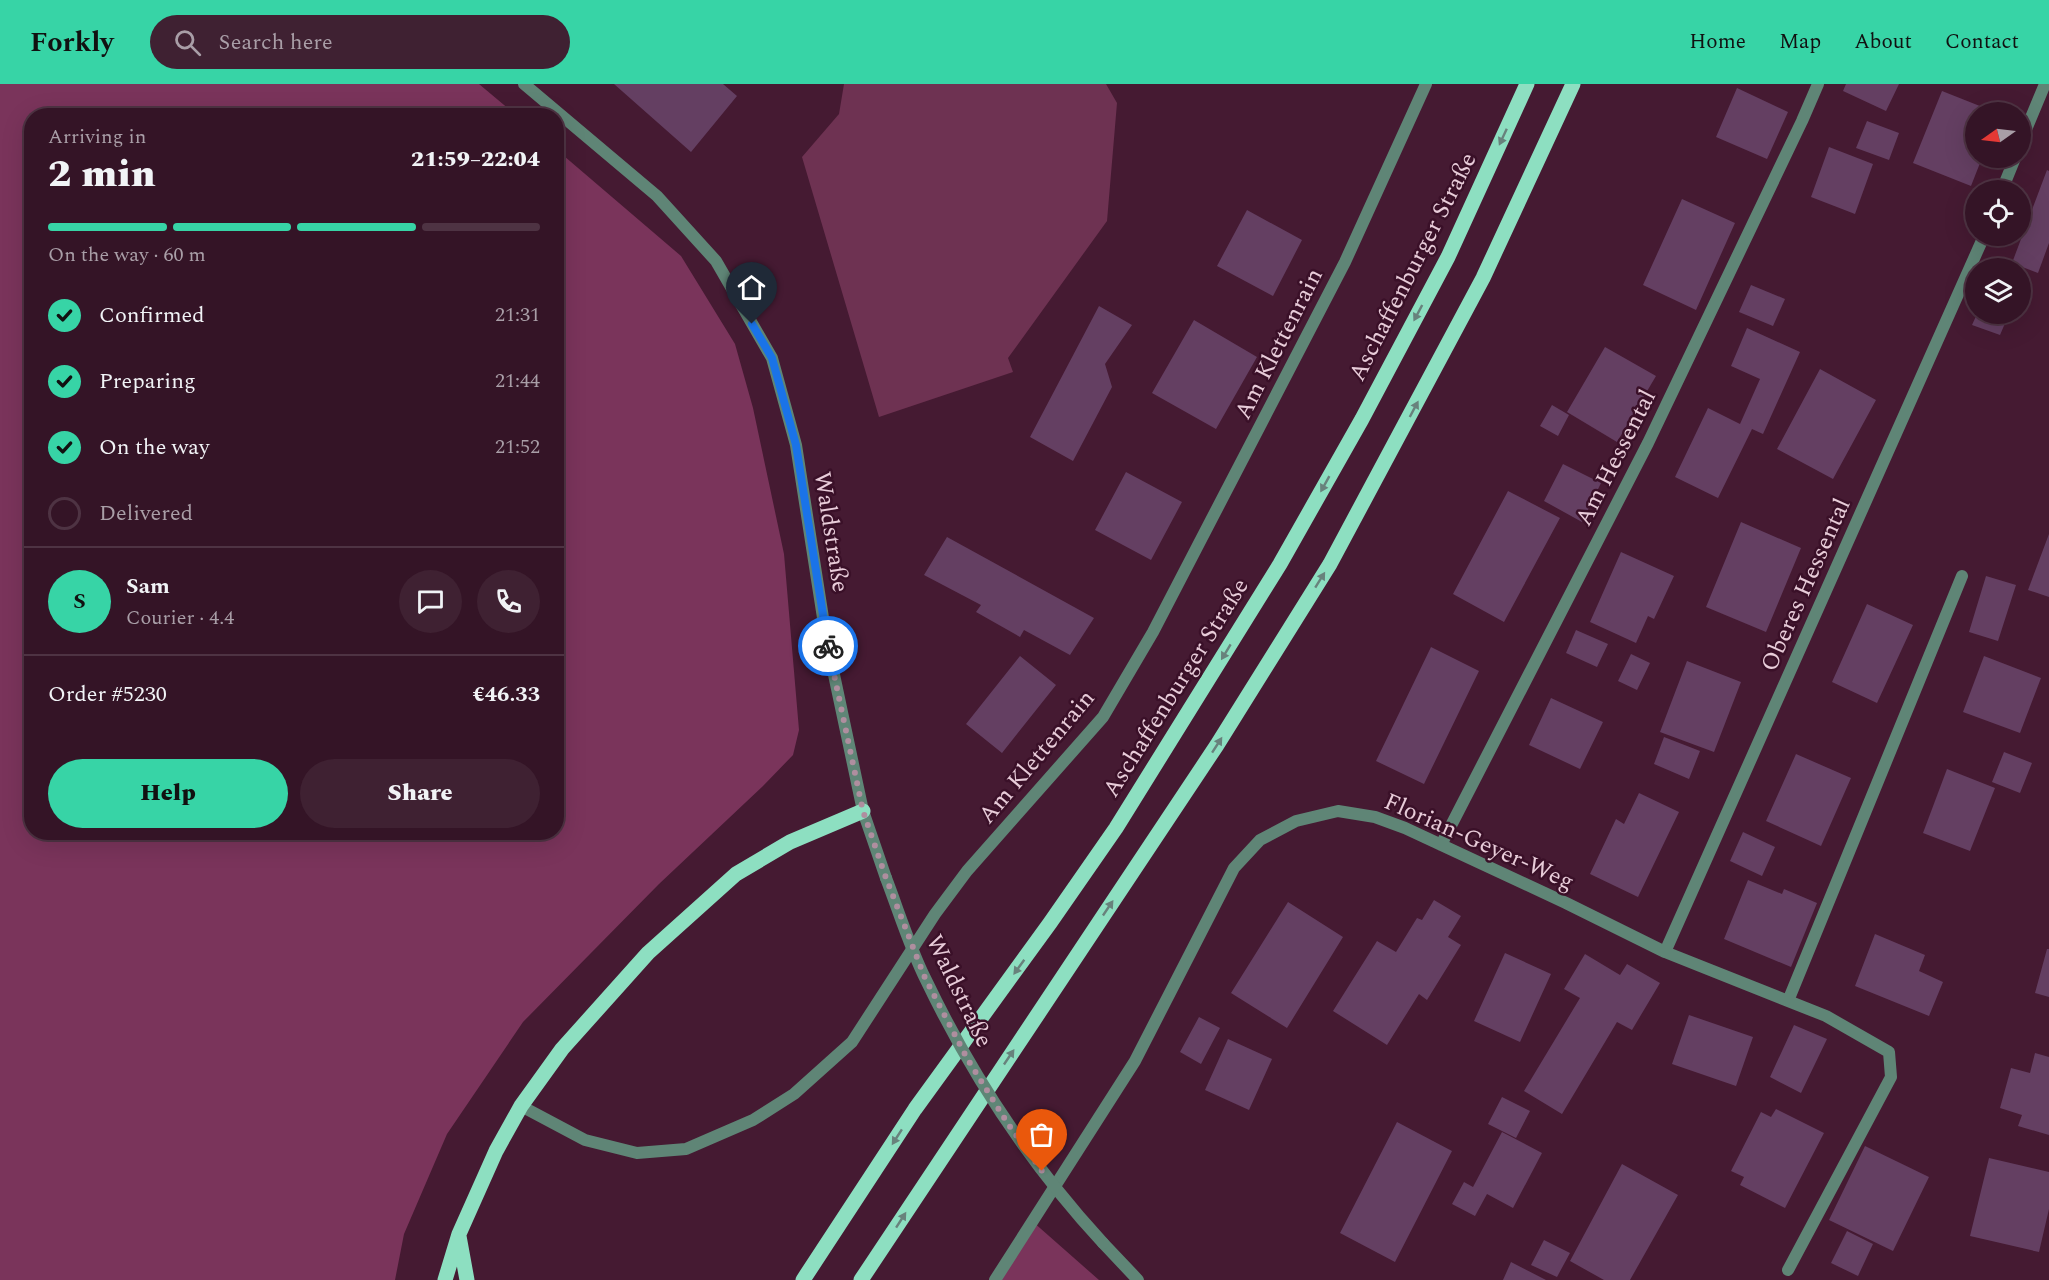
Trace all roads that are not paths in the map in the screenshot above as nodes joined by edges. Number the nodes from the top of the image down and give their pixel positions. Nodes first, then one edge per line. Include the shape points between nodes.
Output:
1 (524, 84) edge
2 (1426, 84) edge
3 (1527, 84) edge
4 (1574, 84) edge
5 (1818, 84) edge
6 (2045, 84) edge
7 (552, 108) edge
8 (564, 118) edge
9 (2031, 118) edge
10 (1980, 246) edge
11 (1962, 576) dead end
12 (863, 811) junction
13 (1441, 845) junction
14 (1665, 952) junction
15 (1788, 1001) junction
16 (521, 1106) junction
17 (459, 1234) junction
18 (1788, 1270) dead end
19 (865, 1274) edge
20 (445, 1280) edge
21 (467, 1280) edge
22 (803, 1280) edge
23 (994, 1280) edge
24 (1138, 1280) edge

1 - 7 street, Waldstraße
2 - 16 street, Am Klettenrain via 1345,262 1153,632 1103,717 967,871 852,1042 794,1094 753,1120 686,1149 637,1153 585,1140
3 -> 22 main road, Aschaffenburger Straße via 1448,257 1280,564 1116,828 915,1109
19 -> 4 main road via 1217,745 1330,564 1483,278
5 - 13 street, Am Hessental via 1648,443
6 - 9 street
8 - 12 street, Waldstraße via 657,196 716,261 772,358 796,445 826,637
10 - 14 street, Oberes Hessental
11 - 15 street
12 - 16 main road via 789,842 736,874 648,953 562,1049
12 - 24 street, Waldstraße, bridge via 925,978 968,1060 1008,1124 1066,1202
13 - 14 street, Florian-Geyer-Weg
13 - 23 street, Florian-Geyer-Weg via 1375,817 1338,811 1296,821 1260,840 1234,868 1135,1061
14 - 15 street, Florian-Geyer-Weg
15 - 18 street, Florian-Geyer-Weg via 1826,1016 1889,1052 1891,1077
16 - 17 main road
17 - 20 main road
17 - 21 main road

